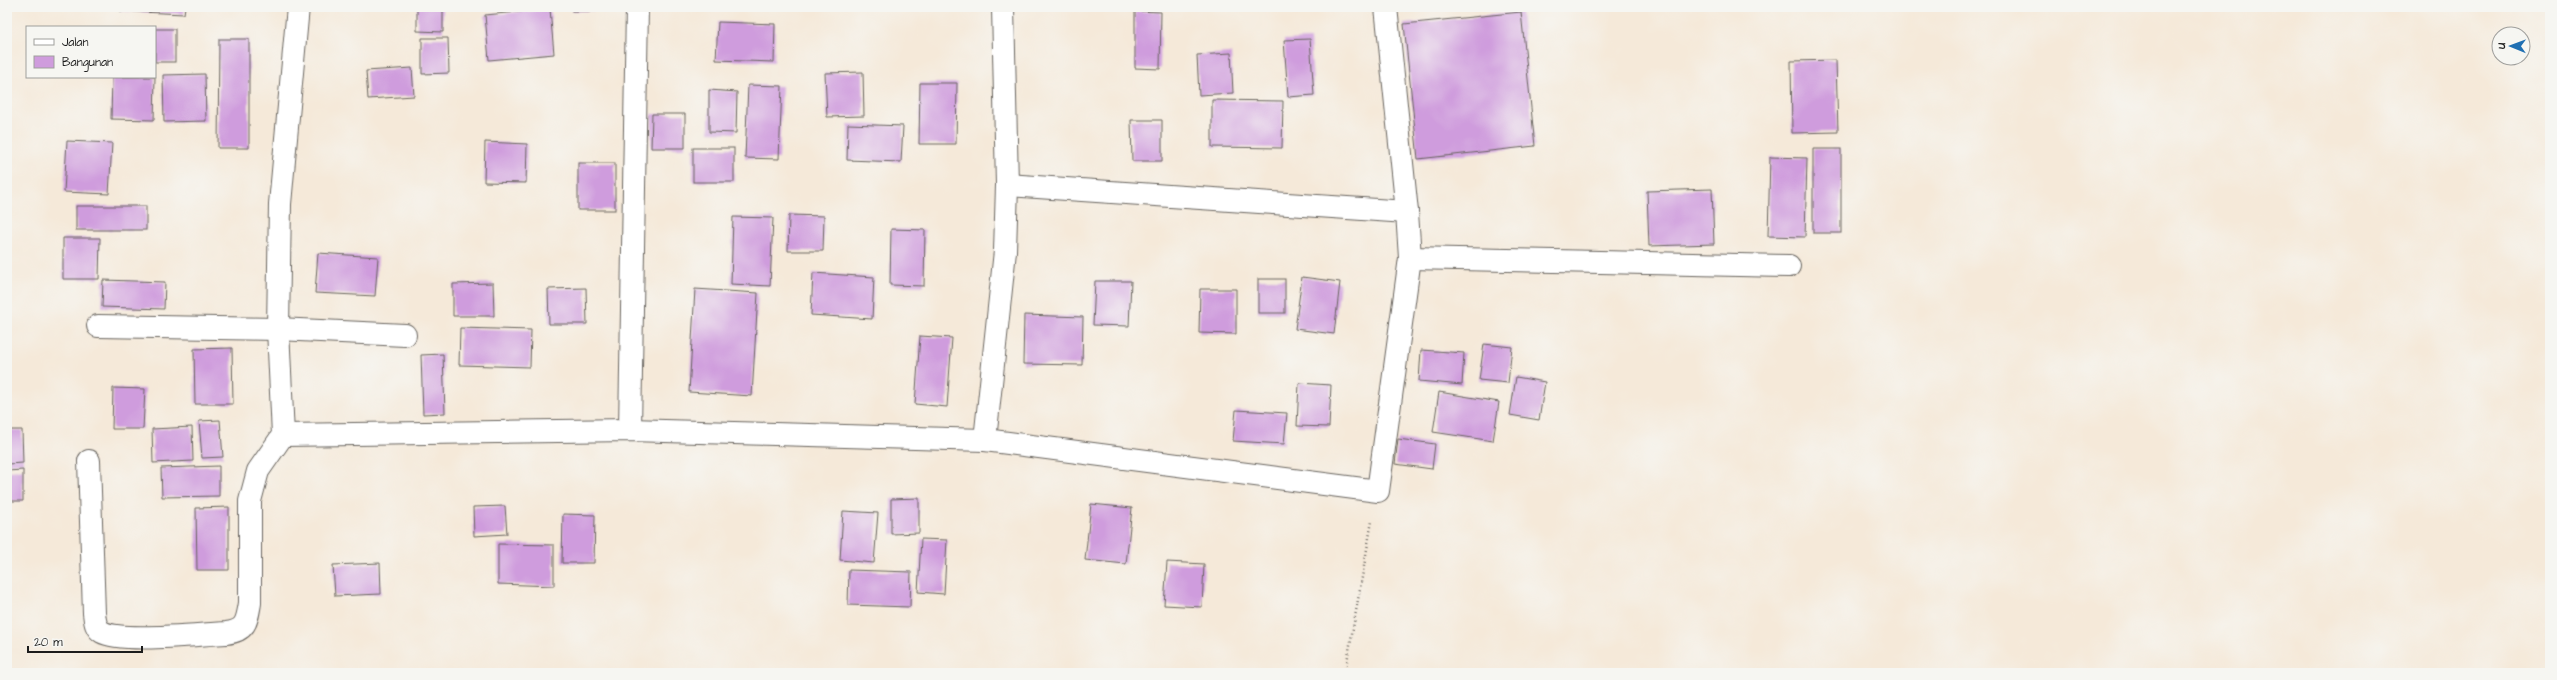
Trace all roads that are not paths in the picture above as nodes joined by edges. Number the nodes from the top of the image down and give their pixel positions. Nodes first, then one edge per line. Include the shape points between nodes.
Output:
1 (298, 7) edge
2 (637, 7) edge
3 (1003, 7) edge
4 (1386, 7) edge
5 (1007, 185) junction
6 (1407, 212) junction
7 (1410, 258) junction
8 (1789, 266) dead end
9 (98, 326) dead end
10 (278, 329) junction
11 (405, 335) dead end
12 (630, 430) junction
13 (283, 435) junction
14 (985, 440) junction
15 (89, 461) dead end

1 - 10 street via 280,204
2 - 12 street
3 - 5 street
4 - 6 street
5 - 6 street
5 - 14 street via 1005,251
6 - 7 street
7 - 8 street
7 - 14 street via 1378,491
9 - 10 street
10 - 11 street
10 - 13 street
12 - 13 street
12 - 14 street
13 - 15 street via 258,471 252,493 250,603 248,620 236,632 122,637 101,632 95,624 94,613

